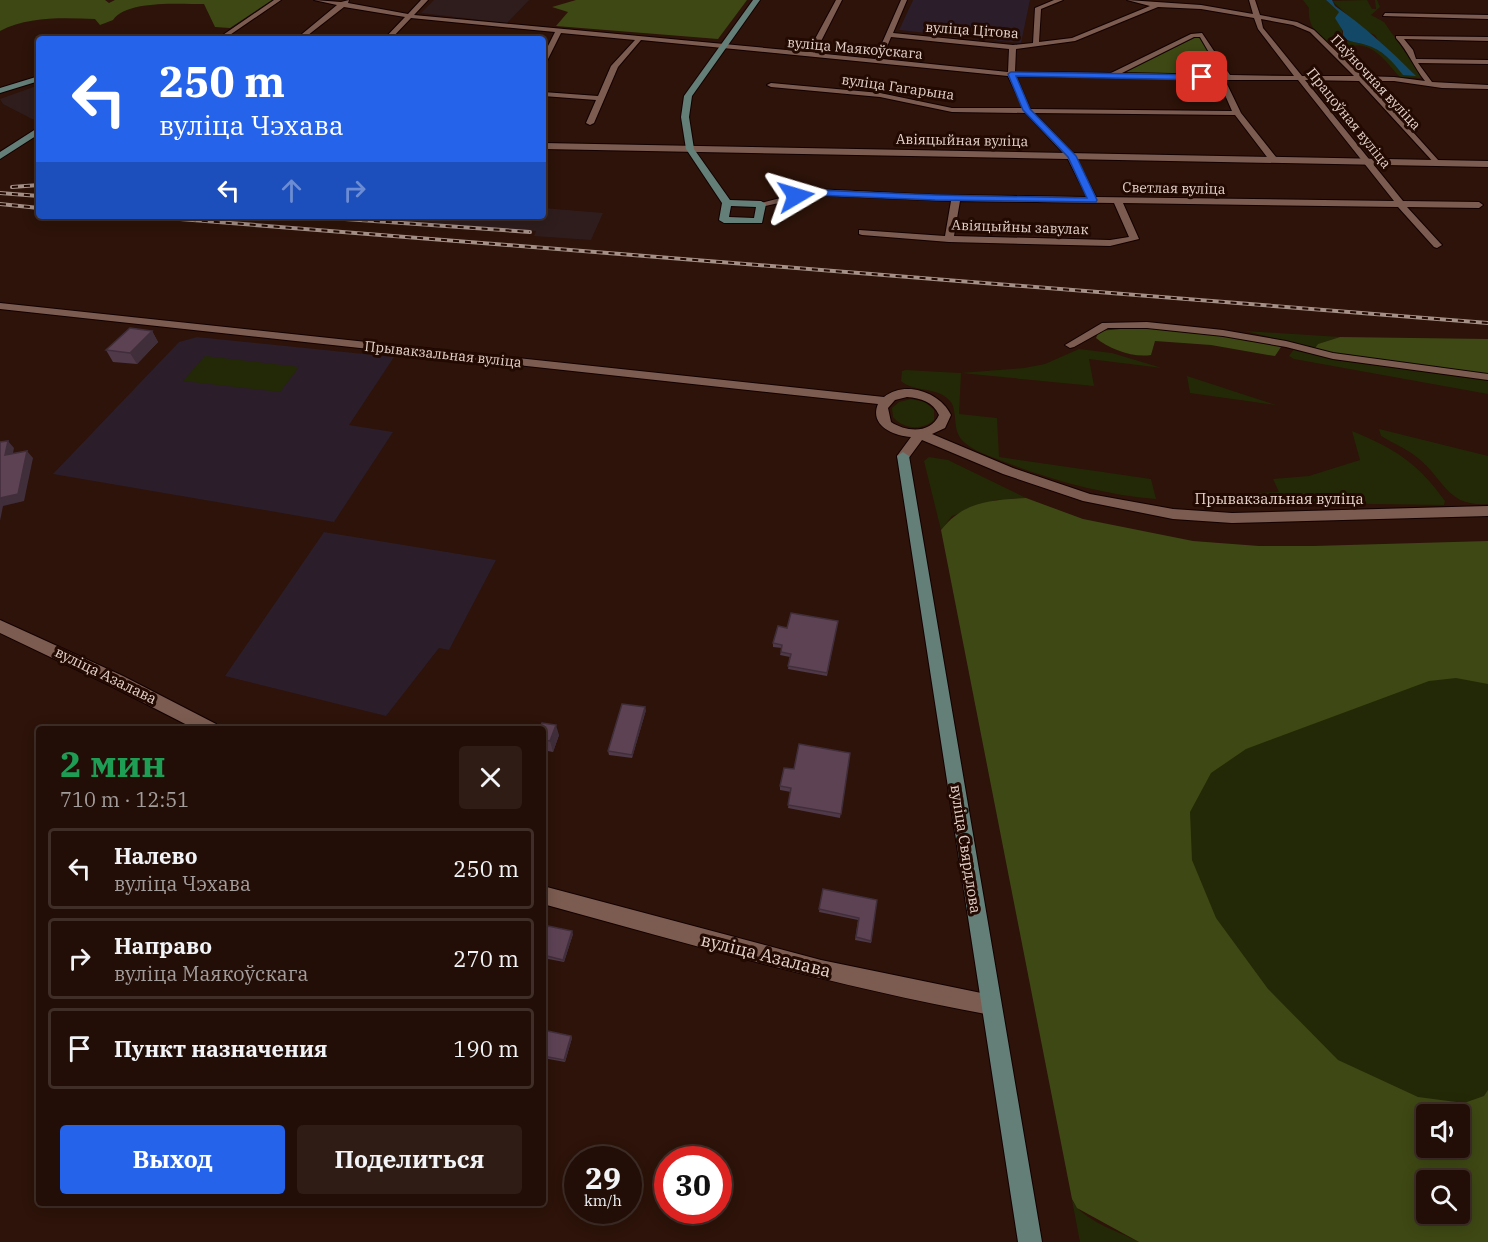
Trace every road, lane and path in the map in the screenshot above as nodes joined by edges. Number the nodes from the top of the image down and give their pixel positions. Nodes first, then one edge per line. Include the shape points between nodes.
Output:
1 (278, 0) edge
2 (317, 0) edge
3 (425, 0) edge
4 (757, 0) edge
5 (839, 0) edge
6 (904, 0) edge
7 (1060, 0) edge
8 (1130, 0) edge
9 (1252, 0) edge
10 (345, 2) edge
11 (1157, 5) junction
12 (1385, 15) dead end
13 (410, 16) junction
14 (1255, 16) junction
15 (1488, 17) edge
16 (1295, 23) joint
17 (559, 31) junction
18 (890, 35) junction
19 (224, 36) edge
20 (303, 36) edge
21 (390, 36) edge
22 (639, 39) junction
23 (1488, 39) edge
24 (1036, 43) junction
25 (1013, 47) junction
26 (724, 48) junction
27 (810, 56) junction
28 (546, 57) edge
29 (1413, 61) junction
30 (877, 62) junction
31 (1488, 62) edge
32 (1011, 74) junction
33 (1112, 76) junction
34 (1225, 78) junction
35 (1300, 78) junction
36 (36, 79) edge
37 (1361, 79) junction
38 (1430, 82) junction
39 (771, 85) dead end
40 (1487, 88) edge
41 (0, 91) edge
42 (546, 94) edge
43 (600, 98) junction
44 (1027, 110) junction
45 (1237, 113) junction
46 (590, 123) dead end
47 (36, 132) edge
48 (546, 146) edge
49 (690, 149) junction
50 (0, 156) edge
51 (1071, 156) junction
52 (1273, 159) junction
53 (1367, 161) junction
54 (1436, 163) junction
55 (1488, 164) edge
56 (956, 198) junction
57 (1092, 200) junction
58 (1118, 201) junction
59 (727, 203) junction
60 (761, 204) junction
61 (1401, 205) junction
62 (1479, 205) dead end
63 (862, 232) dead end
64 (949, 239) junction
65 (1437, 245) dead end
66 (0, 306) edge
67 (1070, 345) dead end
68 (1488, 377) edge
69 (885, 402) junction
70 (944, 420) junction
71 (893, 428) junction
72 (920, 434) junction
73 (903, 456) junction
74 (972, 456) junction
75 (1488, 511) edge
76 (0, 626) edge
77 (204, 726) edge
78 (546, 896) edge
79 (991, 1005) junction
80 (1030, 1242) edge

1 - 19 street
2 - 10 street, вуліца Маякоўскага
3 - 13 street
4 - 26 main road
5 - 27 street
6 - 18 street
7 - 24 street via 1038,8
8 - 11 street
9 - 14 street, Працоўная вуліца
10 - 13 street, вуліца Маякоўскага
10 - 20 street
11 - 14 street, вуліца Цітова via 1201,6
11 - 24 street, вуліца Цітова via 1073,40
12 - 15 street
13 - 17 street, вуліца Маякоўскага
13 - 21 street
14 - 16 street, вуліца Цітова
14 - 35 street, Працоўная вуліца via 1260,28
16 - 37 street, Паўночная вуліца via 1312,31
17 - 22 street, вуліца Маякоўскага
17 - 28 street
18 - 25 street, вуліца Цітова
18 - 30 street
22 - 26 street, вуліца Маякоўскага
22 - 43 street via 615,66
23 - 29 street via 1398,37 1410,50
24 - 25 street, вуліца Цітова
25 - 32 street
26 - 27 street, вуліца Маякоўскага
26 - 49 main road via 688,96 685,117
27 - 30 street, вуліца Маякоўскага
29 - 31 street
29 - 38 street
30 - 32 street, вуліца Маякоўскага
32 - 33 street, вуліца Маякоўскага
32 - 44 street
33 - 34 street, вуліца Маякоўскага
33 - 34 street via 1193,35 1202,35
34 - 35 street, вуліца Маякоўскага
34 - 45 street
35 - 37 street, вуліца Маякоўскага
35 - 53 street, Працоўная вуліца
36 - 41 main road
37 - 38 street, вуліца Маякоўскага
37 - 54 street, Паўночная вуліца
38 - 40 street, вуліца Маякоўскага
39 - 44 street, вуліца Гагарына via 880,95 952,110
42 - 43 street
43 - 46 street
44 - 45 street, вуліца Гагарына
44 - 51 street
45 - 52 street
47 - 50 main road
48 - 49 street, Авіяцыйная вуліца
49 - 51 street, Авіяцыйная вуліца
49 - 59 main road
51 - 52 street, Авіяцыйная вуліца
51 - 57 street
52 - 53 street, Авіяцыйная вуліца
53 - 54 street, Авіяцыйная вуліца
53 - 61 street, Працоўная вуліца
54 - 55 street, Авіяцыйная вуліца
56 - 57 street, Светлая вуліца
56 - 60 street, Светлая вуліца via 815,192
56 - 64 street
57 - 58 street, Светлая вуліца
58 - 61 street, Светлая вуліца
58 - 64 street, Авіяцыйны завулак via 1134,239 1110,243
59 - 60 main road, Светлая вуліца
59 - 60 main road via 724,220 759,221
61 - 62 street, Светлая вуліца
61 - 65 street, Працоўная вуліца
63 - 64 street, Авіяцыйны завулак
66 - 69 street, Прывакзальная вуліца
67 - 68 street via 1106,326 1147,325 1223,333 1333,356
69 - 70 street via 898,395 924,396 943,409
69 - 71 street via 882,418
70 - 72 street via 936,430
70 - 74 street via 951,440
71 - 72 street
71 - 73 street, вуліца Свярдлова
72 - 73 street
72 - 74 street, Прывакзальная вуліца
73 - 79 main road, вуліца Свярдлова
74 - 75 street, Прывакзальная вуліца via 1088,498 1173,514 1232,518
76 - 77 street, вуліца Азалава
78 - 79 street, вуліца Азалава via 918,993
79 - 80 main road, вуліца Свярдлова

